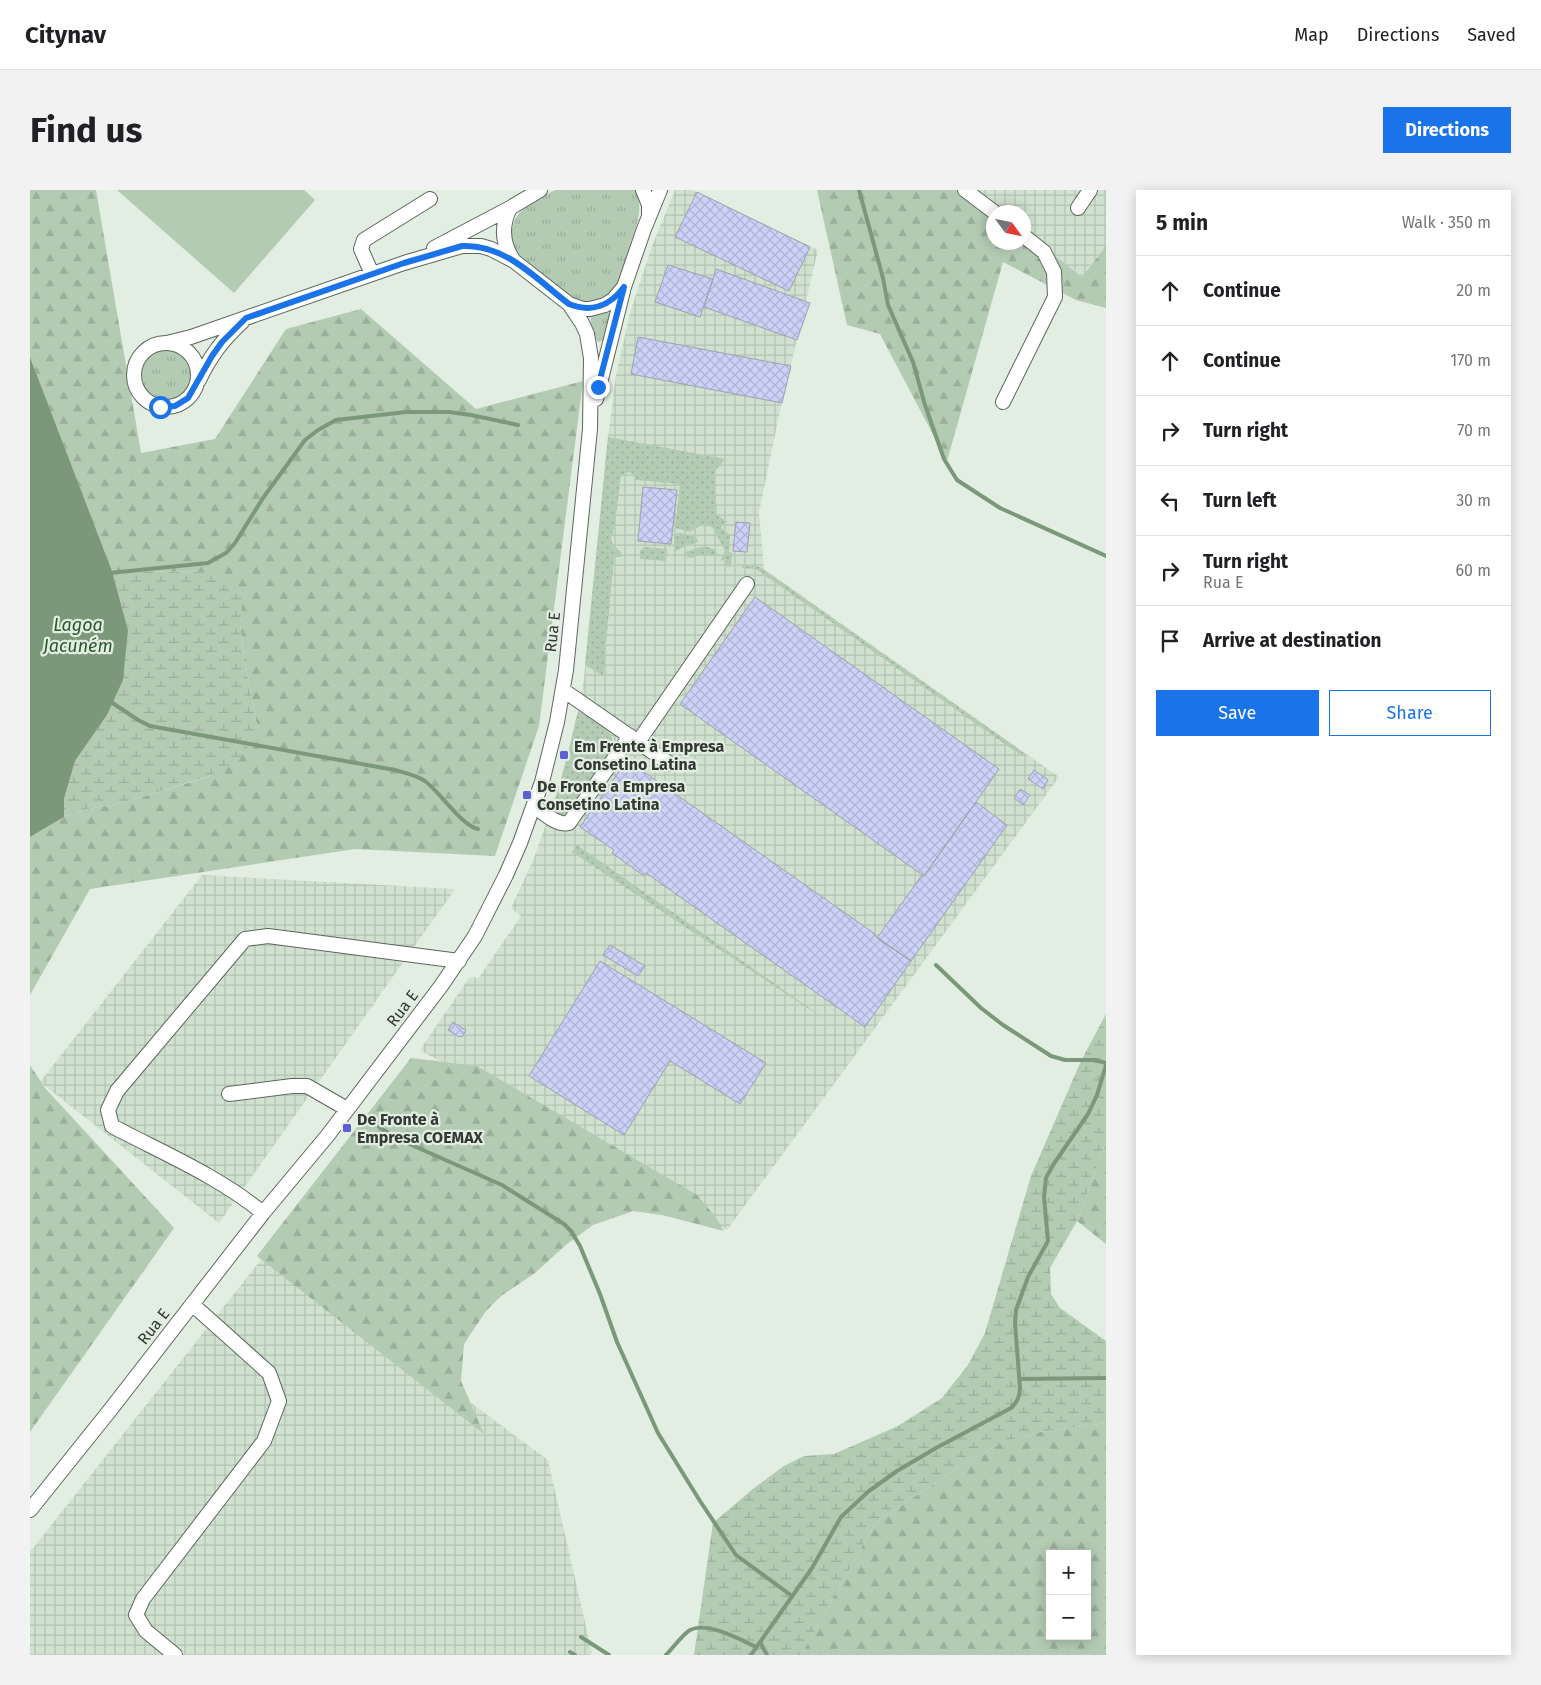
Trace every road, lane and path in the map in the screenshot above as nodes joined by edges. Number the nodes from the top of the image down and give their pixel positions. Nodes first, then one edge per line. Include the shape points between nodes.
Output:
1 (540, 190) edge
2 (643, 190) edge
3 (660, 190) edge
4 (965, 190) edge
5 (1090, 190) edge
6 (430, 199) dead end
7 (986, 206) edge
8 (510, 208) junction
9 (1078, 208) dead end
10 (649, 215) junction
11 (1031, 242) edge
12 (514, 261) junction
13 (404, 263) junction
14 (372, 274) junction
15 (624, 287) junction
16 (569, 304) junction
17 (246, 318) junction
18 (167, 343) junction
19 (196, 386) junction
20 (1003, 402) dead end
21 (590, 429) junction
22 (747, 584) dead end
23 (563, 690) junction
24 (634, 739) junction
25 (670, 764) dead end
26 (534, 806) junction
27 (458, 961) junction
28 (229, 1094) dead end
29 (347, 1109) junction
30 (263, 1213) junction
31 (192, 1304) junction
32 (30, 1510) edge
33 (175, 1655) edge

1 - 8 street
2 - 10 street
3 - 10 street, Rua E
4 - 7 street
5 - 9 street
6 - 14 street via 364,240 361,250
8 - 12 street via 504,236
8 - 13 street
10 - 15 street, Rua E
11 - 20 street via 1044,252 1051,265 1055,297
12 - 13 street via 491,249 462,246
12 - 16 street
13 - 14 street
14 - 17 street
15 - 16 street via 613,300 597,307 583,309
15 - 21 street, Rua E
16 - 21 street, Rua E via 582,323 589,342
17 - 18 street
17 - 19 street via 217,349
18 - 19 street via 181,347 192,357 198,371
18 - 19 street via 152,346 137,361 133,376 141,397 153,405 168,408 182,403
21 - 23 street, Rua E
22 - 24 street
23 - 24 street
23 - 26 street, Rua E
24 - 25 street
24 - 26 street via 569,823 559,823
26 - 27 street, Rua E via 503,882
27 - 29 street, Rua E
27 - 30 street via 268,936 245,939 117,1091 108,1110 112,1126 208,1175
28 - 29 street via 307,1086
29 - 30 street, Rua E
30 - 31 street, Rua E
31 - 32 street, Rua E
31 - 33 street via 269,1373 279,1401 264,1441 143,1599 136,1615 146,1631

